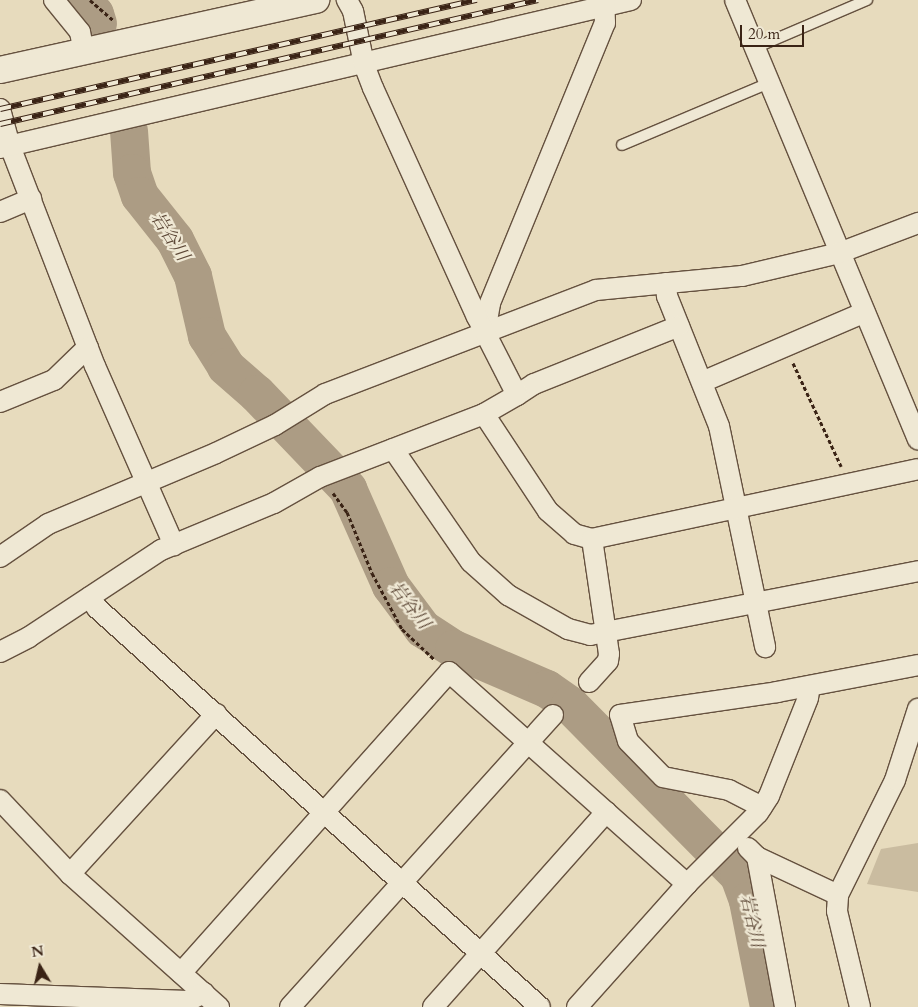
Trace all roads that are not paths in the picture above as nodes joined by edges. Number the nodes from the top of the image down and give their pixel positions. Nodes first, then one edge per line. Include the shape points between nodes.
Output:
1 (54, 0) edge
2 (316, 0) edge
3 (347, 0) edge
4 (631, 0) edge
5 (735, 0) edge
6 (867, 0) edge
7 (605, 4) edge
8 (755, 48) junction
9 (84, 52) junction
10 (364, 64) junction
11 (0, 70) edge
12 (769, 84) junction
13 (0, 109) edge
14 (622, 145) dead end
15 (5, 147) edge
16 (31, 198) junction
17 (0, 212) edge
18 (918, 223) edge
19 (839, 253) junction
20 (666, 284) junction
21 (865, 312) junction
22 (679, 326) junction
23 (486, 332) junction
24 (88, 347) junction
25 (702, 382) junction
26 (517, 395) junction
27 (0, 402) edge
28 (484, 414) junction
29 (913, 415) edge
30 (918, 439) edge
31 (394, 449) junction
32 (918, 469) edge
33 (146, 482) junction
34 (737, 508) junction
35 (592, 539) junction
36 (174, 545) junction
37 (0, 557) edge
38 (918, 570) edge
39 (90, 597) junction
40 (758, 604) junction
41 (606, 632) junction
42 (765, 647) dead end
43 (0, 652) edge
44 (918, 665) edge
45 (589, 682) dead end
46 (810, 686) junction
47 (918, 710) edge
48 (216, 714) junction
49 (554, 715) dead end
50 (527, 744) junction
51 (0, 800) edge
52 (762, 807) junction
53 (606, 812) junction
54 (322, 813) junction
55 (730, 841) junction
56 (757, 857) junction
57 (70, 874) junction
58 (402, 882) junction
59 (687, 884) junction
60 (838, 895) junction
61 (481, 954) junction
62 (181, 973) junction
63 (204, 993) junction
64 (0, 994) edge
65 (99, 1003) edge
66 (219, 1007) edge
67 (290, 1007) edge
68 (432, 1007) edge
69 (540, 1007) edge
70 (577, 1007) edge
71 (785, 1007) edge
72 (860, 1007) edge

1 - 9 street via 78,27
2 - 9 street
3 - 10 street via 353,11
4 - 7 street
5 - 8 street
6 - 8 lane
7 - 10 street
7 - 23 street via 606,22 490,303
8 - 12 street
9 - 11 street
10 - 15 street
10 - 23 street
12 - 14 lane
12 - 19 street
13 - 15 street
15 - 16 street
16 - 17 street
16 - 24 street
18 - 19 street
19 - 20 street via 742,276
19 - 21 street
20 - 22 street
20 - 23 street via 596,290
21 - 25 street
21 - 29 street
22 - 25 street
22 - 26 street via 534,384
23 - 26 street
23 - 33 street via 325,394 281,420
24 - 27 street via 54,380
24 - 33 street
25 - 34 street via 719,426
26 - 28 street
28 - 31 street
28 - 35 street via 548,511 574,534
29 - 30 street
31 - 36 street via 328,474 274,503
31 - 41 street via 471,562 492,583 568,630 590,635
32 - 34 street
33 - 36 street
33 - 37 street via 48,524
34 - 35 street
34 - 40 street
35 - 41 street
36 - 39 street
38 - 40 street
39 - 43 street
39 - 48 street via 97,608
40 - 41 street
40 - 42 street
41 - 45 street via 608,661
44 - 46 street
46 - 52 street via 805,707
46 - 52 street via 620,716 628,741 663,777 729,790
47 - 60 street via 895,780
48 - 54 street
48 - 57 street
49 - 50 street
50 - 53 street
50 - 54 street via 449,672
50 - 58 street
51 - 57 street
52 - 55 street
53 - 59 street
53 - 61 street
54 - 58 street
54 - 62 street
55 - 56 street
55 - 59 street
56 - 60 street
56 - 71 street
57 - 62 street
58 - 61 street
58 - 67 street
59 - 70 street
60 - 72 street via 837,911
61 - 68 street
61 - 69 street
62 - 63 street
63 - 65 street via 188,1001
63 - 66 street
64 - 65 street

